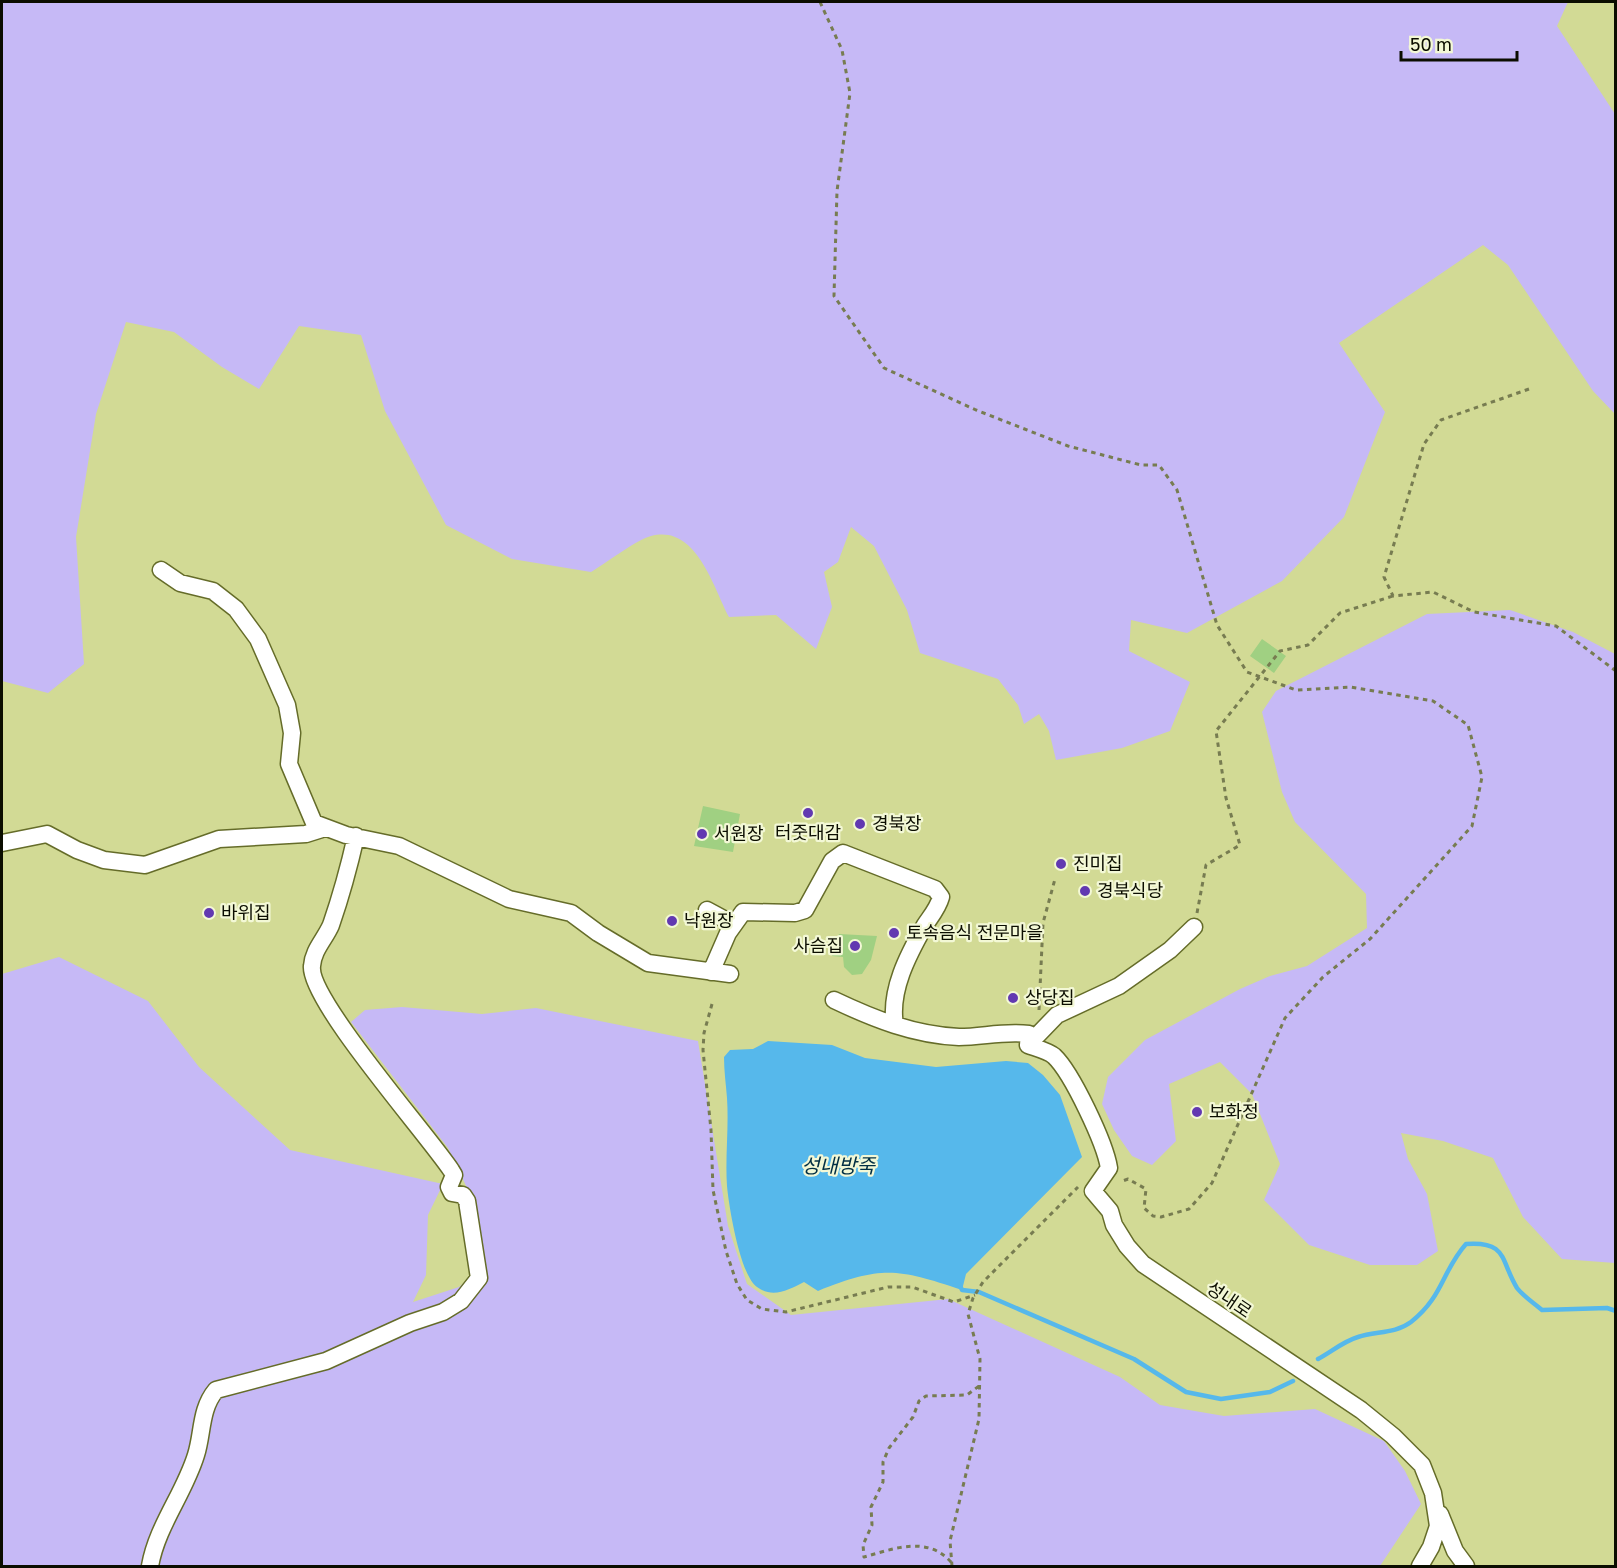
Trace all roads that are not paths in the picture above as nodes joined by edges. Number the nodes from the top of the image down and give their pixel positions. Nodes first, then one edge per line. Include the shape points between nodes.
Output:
1 (161, 570) dead end
2 (325, 828) junction
3 (356, 836) junction
4 (2, 843) edge
5 (707, 910) dead end
6 (733, 924) junction
7 (1194, 927) road end
8 (711, 972) junction
9 (730, 974) dead end
10 (834, 1000) dead end
11 (895, 1025) junction
12 (1028, 1046) junction
13 (1434, 1493) junction
14 (150, 1566) edge
15 (1419, 1566) edge
16 (1466, 1566) edge

1 - 2 street via 180,583 213,591 236,609 258,639 291,719 289,764 314,823
2 - 3 street
2 - 4 street via 306,834 219,839 145,865 104,860 47,834
3 - 8 street via 399,846 509,899 571,913 648,963
3 - 14 street via 341,894 311,967 313,978 362,1056 454,1175 448,1187 467,1201 479,1278 461,1301 443,1312 317,1365 216,1390 206,1401 196,1455 153,1548
5 - 6 street
6 - 8 street
6 - 11 street via 743,912 805,910 832,861 843,853 935,889 941,897 939,904 895,991
7 - 12 street via 1170,950 1119,986 1057,1016
8 - 9 street
10 - 11 street via 882,1023
11 - 12 street via 962,1037 1029,1034
12 - 13 street, 성내로 via 1053,1055 1080,1097 1107,1154 1109,1168 1086,1188 1110,1211 1127,1246 1143,1264 1361,1410 1422,1465
13 - 15 street, 성내로 via 1438,1526
13 - 16 street via 1447,1534

